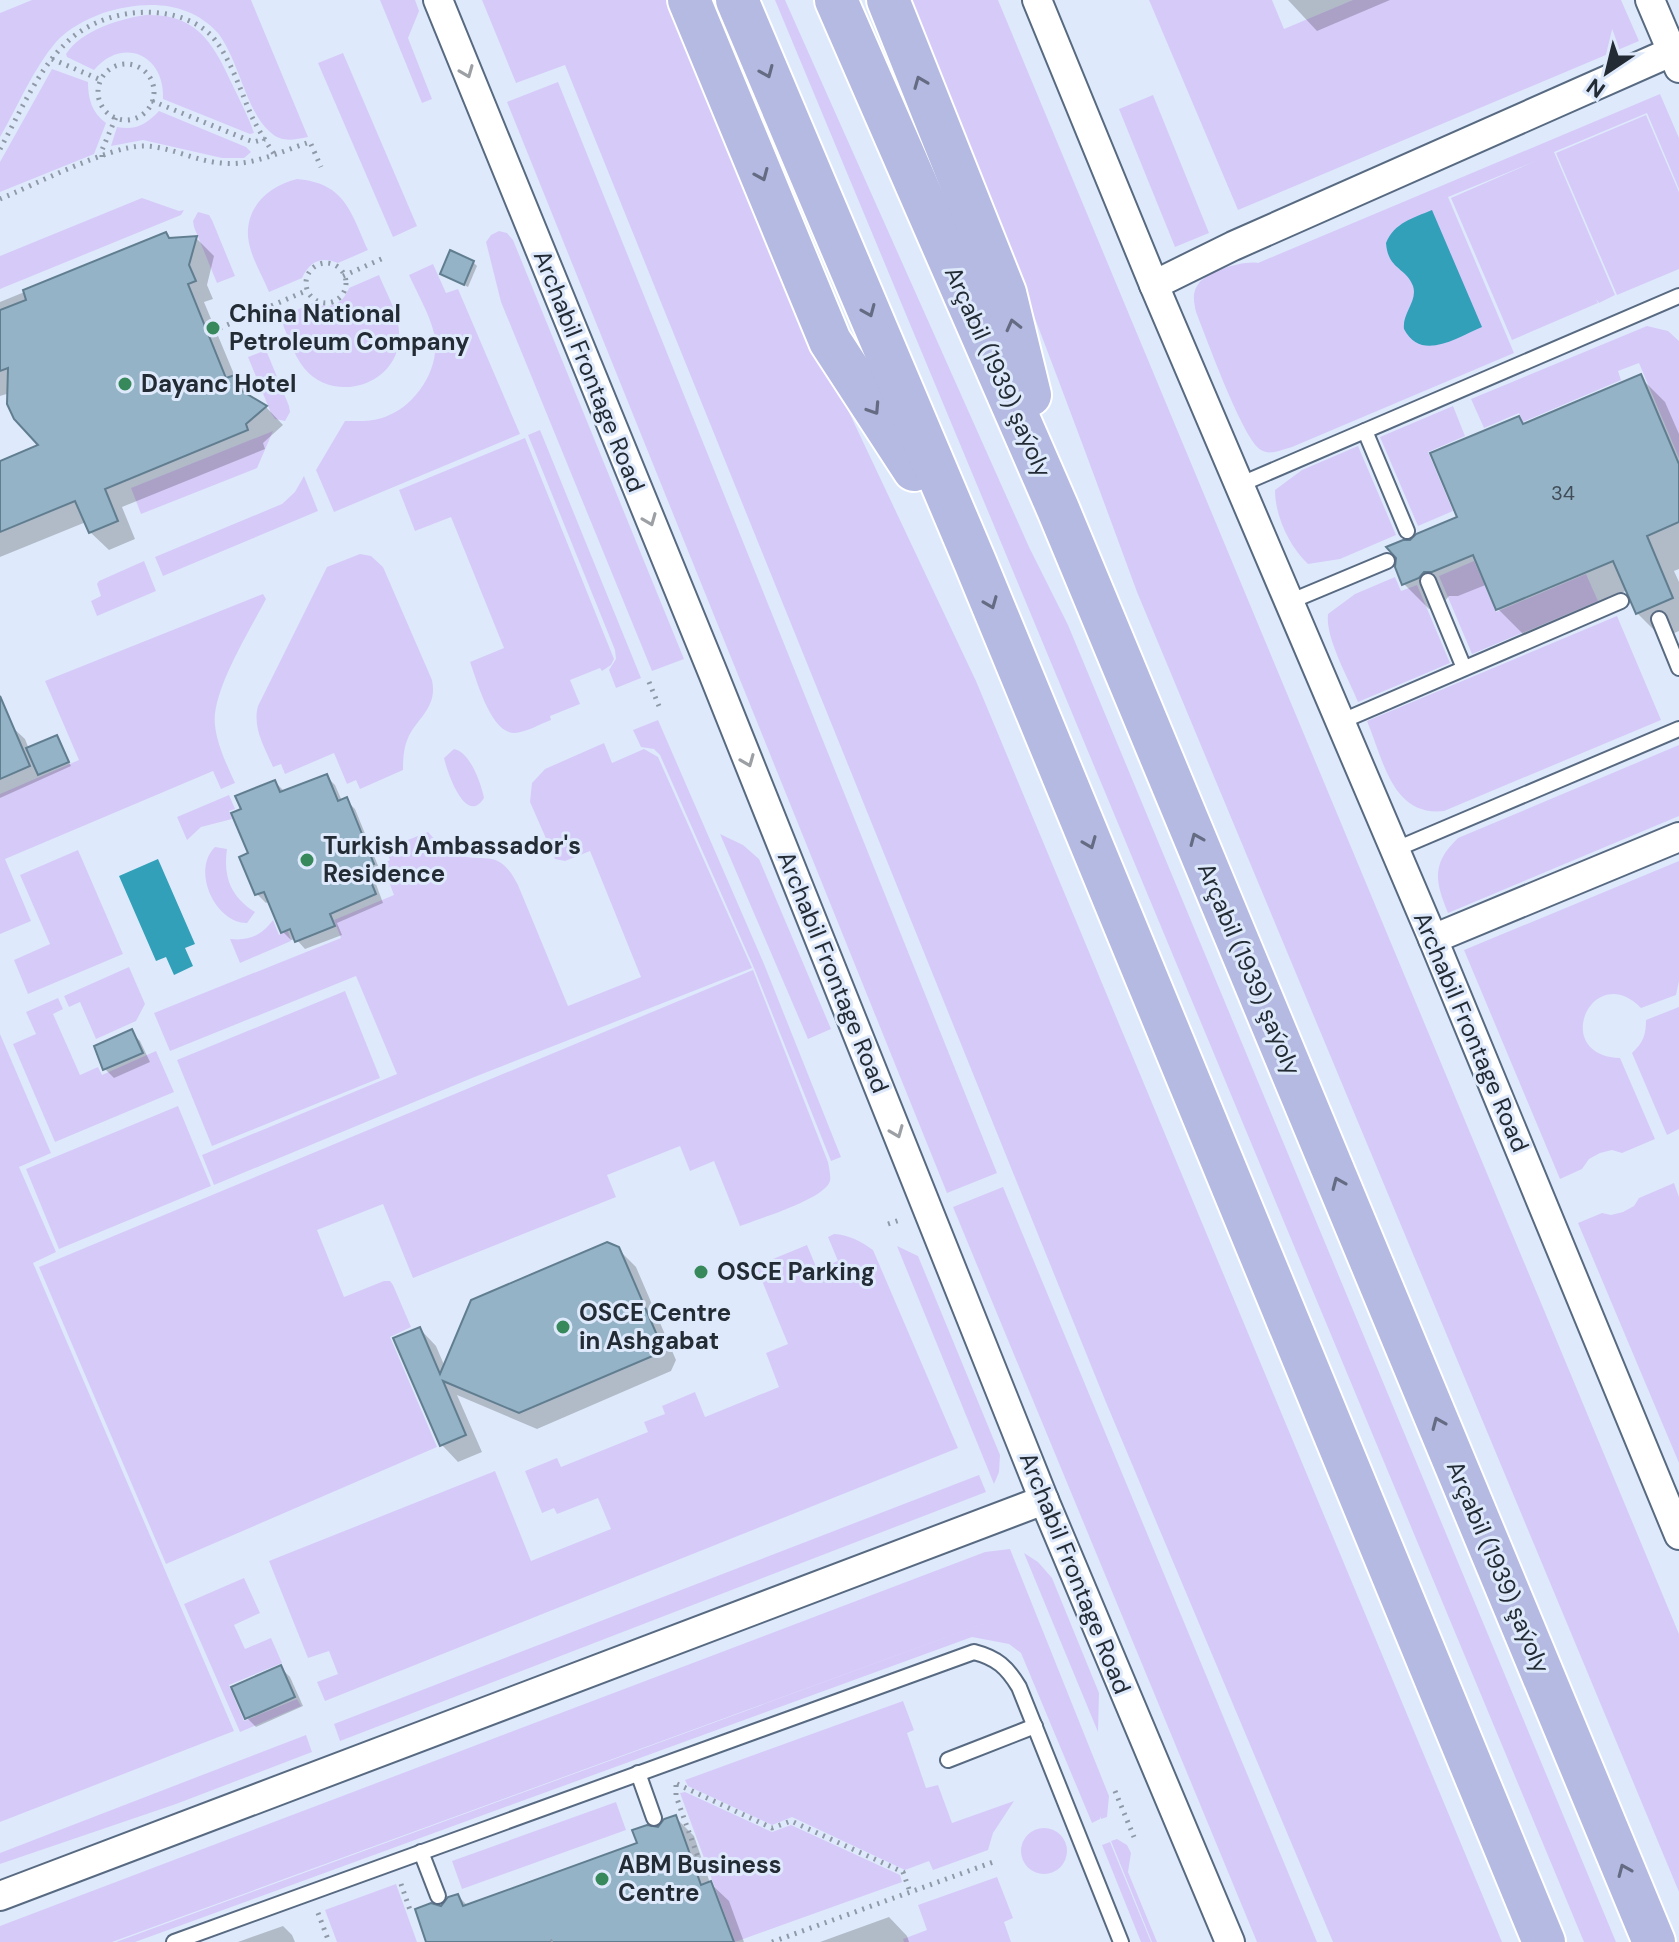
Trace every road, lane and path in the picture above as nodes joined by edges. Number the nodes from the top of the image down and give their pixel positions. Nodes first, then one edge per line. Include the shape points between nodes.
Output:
1 (438, 0) edge
2 (689, 0) edge
3 (737, 0) edge
4 (836, 0) edge
5 (888, 0) edge
6 (1037, 0) edge
7 (1650, 0) edge
8 (1676, 56) edge
9 (52, 59) junction
10 (101, 80) junction
11 (152, 101) junction
12 (116, 117) junction
13 (265, 139) junction
14 (0, 149) edge
15 (274, 154) junction
16 (102, 157) junction
17 (321, 167) dead end
18 (0, 199) edge
19 (386, 257) dead end
20 (343, 276) junction
21 (1154, 285) junction
22 (308, 290) junction
23 (1677, 301) edge
24 (220, 328) dead end
25 (1365, 431) junction
26 (1239, 485) junction
27 (1058, 509) junction
28 (1407, 531) dead end
29 (1387, 561) dead end
30 (975, 562) junction
31 (1428, 581) dead end
32 (1621, 601) dead end
33 (1289, 602) junction
34 (1659, 619) dead end
35 (1464, 668) junction
36 (1679, 668) edge
37 (649, 682) dead end
38 (661, 711) dead end
39 (1340, 722) junction
40 (1679, 729) edge
41 (1679, 837) edge
42 (1394, 850) junction
43 (1433, 939) junction
44 (1044, 1500) junction
45 (1679, 1535) edge
46 (1035, 1726) junction
47 (948, 1760) dead end
48 (638, 1773) junction
49 (1115, 1791) dead end
50 (654, 1818) dead end
51 (1134, 1837) dead end
52 (421, 1852) junction
53 (996, 1861) dead end
54 (704, 1874) dead end
55 (910, 1892) junction
56 (0, 1896) edge
57 (438, 1896) dead end
58 (174, 1942) edge
59 (551, 1942) edge
60 (557, 1942) edge
61 (772, 1942) edge
62 (1121, 1942) edge
63 (1230, 1942) edge
64 (1544, 1942) edge
65 (1654, 1942) edge

1 -> 44 street, Archabil Frontage Road
2 -> 30 main road via 830,341
3 -> 30 main road
4 - 27 main road, Arçabil (1939) şaýoly
27 -> 5 main road via 1005,293
6 - 21 street, Archabil Frontage Road
7 - 8 street
8 - 21 street
9 - 10 path
9 - 13 path via 74,36 98,22 146,8 176,10 212,36 225,54
9 - 14 path
10 - 11 path via 118,65 137,66 151,79
10 - 12 path via 101,105
11 - 12 path via 135,118
11 - 13 path via 248,140
12 - 16 path
13 - 15 path
15 - 16 path via 221,164 143,146
15 - 17 path via 310,142
16 - 18 path
19 - 20 path
20 - 22 path via 345,288 334,301 316,300
20 - 22 path via 335,265 318,265 306,278
21 - 26 street, Archabil Frontage Road
22 - 24 path
23 - 25 lane
25 - 26 lane
25 - 28 lane
26 - 33 street, Archabil Frontage Road
65 -> 27 main road, Arçabil (1939) şaýoly
29 - 33 lane
30 -> 64 main road
31 - 35 lane
32 - 35 lane
33 - 39 street, Archabil Frontage Road
34 - 36 lane
35 - 39 lane
37 - 38 path
39 - 42 street, Archabil Frontage Road
40 - 42 lane
41 - 43 street
42 - 43 street, Archabil Frontage Road
43 - 45 street, Archabil Frontage Road
44 - 56 street
44 - 63 street, Archabil Frontage Road
46 - 47 lane
46 - 48 lane via 1008,1669 994,1657 974,1652
46 - 62 lane
48 - 50 lane
48 - 52 lane
49 - 51 path
52 - 57 lane
52 - 58 lane
53 - 55 path
54 - 55 path via 676,1796 677,1781 772,1828 791,1821 903,1872
55 - 61 path
59 - 60 path

